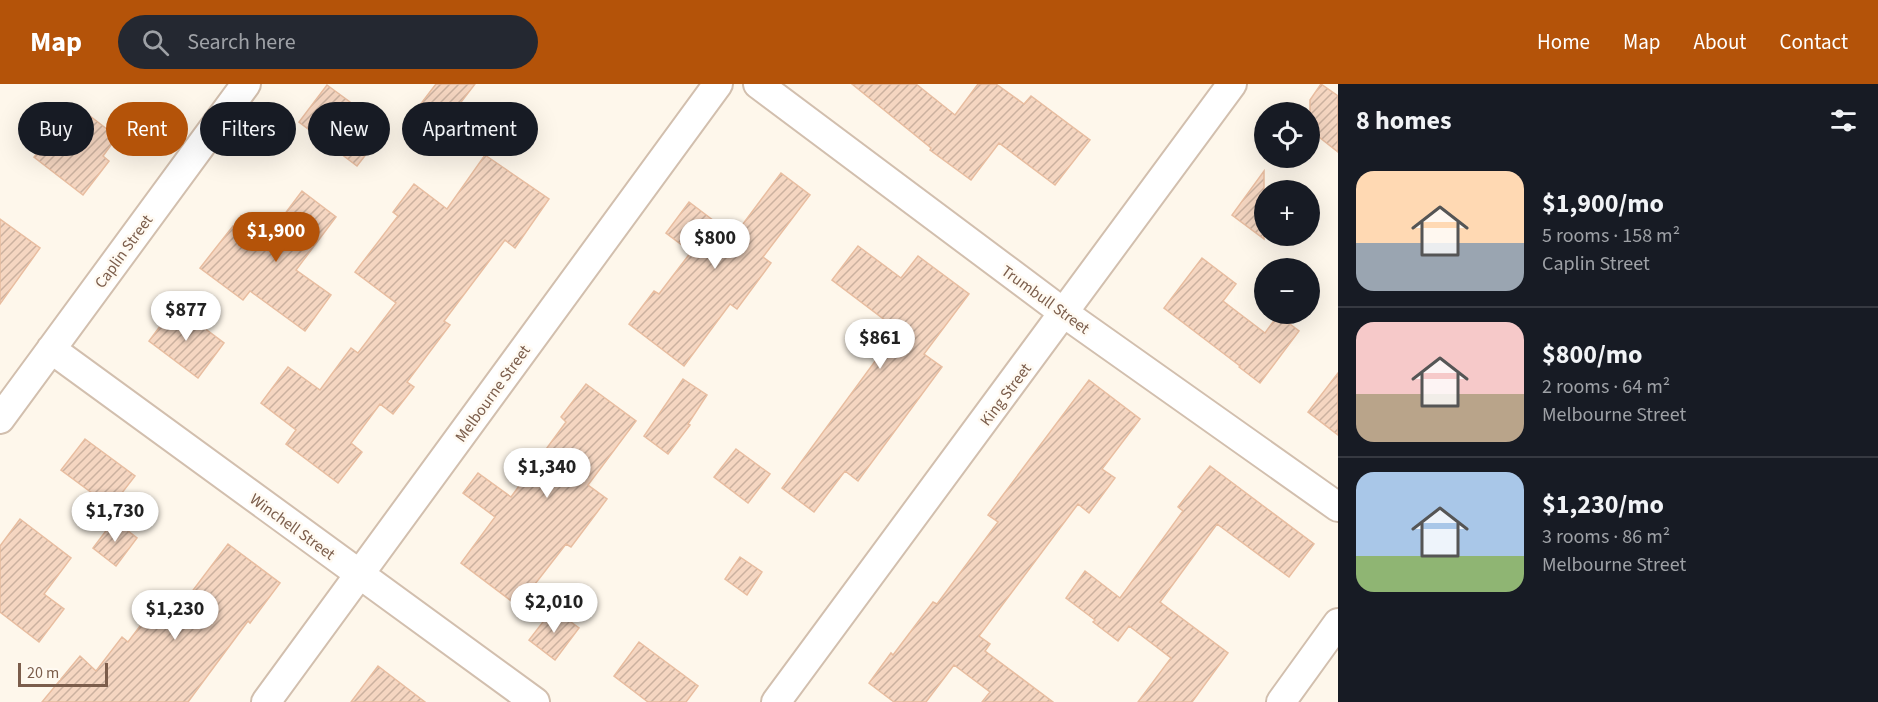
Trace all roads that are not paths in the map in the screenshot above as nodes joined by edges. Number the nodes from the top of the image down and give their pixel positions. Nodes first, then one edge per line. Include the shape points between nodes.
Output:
1 (246, 84) edge
2 (718, 84) edge
3 (758, 84) edge
4 (1232, 84) edge
5 (1064, 313) junction
6 (51, 349) junction
7 (0, 419) edge
8 (1338, 507) edge
9 (358, 575) junction
10 (1338, 623) edge
11 (266, 702) edge
12 (534, 702) edge
13 (776, 702) edge
14 (1281, 702) edge

1 - 6 street, Caplin Street
2 - 9 street, Melbourne Street
3 - 5 street, Trumbull Street
4 - 5 street, King Street
5 - 8 street, Trumbull Street
5 - 13 street, King Street
6 - 7 street, Caplin Street
6 - 9 street, Winchell Street
9 - 11 street, Melbourne Street
9 - 12 street, Winchell Street
10 - 14 street

